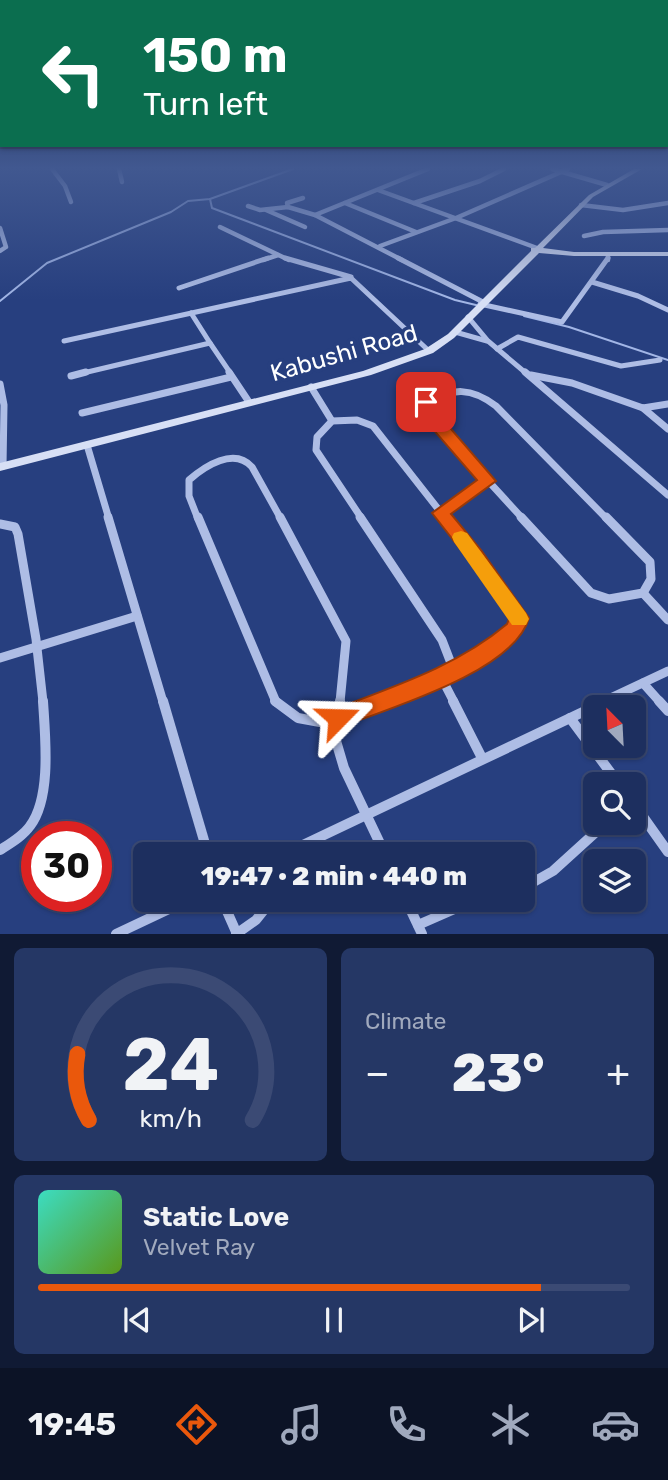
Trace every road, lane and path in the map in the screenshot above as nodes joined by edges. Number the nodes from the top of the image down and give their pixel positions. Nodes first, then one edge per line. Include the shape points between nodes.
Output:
1 (272, 213) edge
2 (307, 213) edge
3 (321, 213) edge
4 (369, 213) edge
5 (441, 213) edge
6 (468, 213) edge
7 (573, 213) edge
8 (315, 215) junction
9 (456, 218) junction
10 (220, 227) dead end
11 (305, 227) dead end
12 (0, 228) edge
13 (668, 230) edge
14 (417, 232) junction
15 (584, 236) dead end
16 (380, 246) junction
17 (536, 249) junction
18 (0, 251) edge
19 (668, 254) edge
20 (279, 255) junction
21 (608, 255) junction
22 (351, 278) junction
23 (592, 282) junction
24 (180, 288) dead end
25 (477, 307) junction
26 (668, 310) edge
27 (191, 313) junction
28 (456, 332) junction
29 (64, 341) dead end
30 (488, 341) junction
31 (210, 343) junction
32 (497, 348) junction
33 (429, 351) junction
34 (660, 360) dead end
35 (529, 375) junction
36 (71, 376) dead end
37 (231, 377) junction
38 (0, 384) edge
39 (311, 387) junction
40 (249, 402) junction
41 (668, 404) edge
42 (642, 408) junction
43 (82, 412) dead end
44 (332, 421) junction
45 (2, 424) edge
46 (668, 429) edge
47 (87, 445) junction
48 (2, 467) edge
49 (487, 481) junction
50 (668, 495) edge
51 (440, 513) junction
52 (0, 524) edge
53 (643, 593) junction
54 (137, 616) junction
55 (668, 620) edge
56 (35, 646) junction
57 (0, 658) edge
58 (454, 671) junction
59 (668, 671) edge
60 (441, 677) junction
61 (643, 683) junction
62 (668, 711) edge
63 (570, 718) junction
64 (334, 721) junction
65 (482, 758) junction
66 (610, 772) edge
67 (367, 814) junction
68 (646, 821) edge
69 (593, 835) edge
70 (204, 842) edge
71 (310, 842) edge
72 (380, 842) edge
73 (0, 850) edge
74 (668, 852) edge
75 (535, 881) edge
76 (163, 912) edge
77 (227, 912) edge
78 (262, 912) edge
79 (412, 912) edge
80 (453, 912) edge
81 (420, 930) edge
82 (116, 934) edge
83 (236, 934) edge

1 - 11 street
2 - 8 street
3 - 8 street
4 - 14 street
5 - 9 street
6 - 9 street
7 - 17 main road, Kabushi Road
8 - 16 street
9 - 14 street
9 - 17 street
10 - 20 street
12 - 18 street via 6,247
13 - 15 street
14 - 16 street
16 - 25 street
17 - 21 main road
17 - 25 main road, Kabushi Road
19 - 21 main road
20 - 22 street
20 - 24 street
21 - 23 street via 608,262
22 - 27 street
22 - 33 street
23 - 25 street via 562,322
23 - 26 street
25 - 28 main road, Kabushi Road
25 - 30 street
27 - 29 street
27 - 31 street
28 - 30 street
28 - 33 main road, Kabushi Road
30 - 32 street
31 - 36 street
31 - 37 street
32 - 34 street via 518,337 621,366
32 - 35 street
33 - 39 main road, Kabushi Road via 392,366
35 - 42 street via 572,383
35 - 50 street
37 - 40 street
37 - 43 street
38 - 45 street
39 - 40 main road, Kabushi Road
39 - 44 street
40 - 47 main road, Kabushi Road
41 - 42 street
42 - 46 street
44 - 51 street via 357,420 373,426
44 - 58 street via 317,437 316,450 442,640
45 - 48 street
47 - 48 main road, Kabushi Road
47 - 54 street
49 - 51 street
49 - 53 street via 591,593 609,599
49 - 53 street via 436,424 426,402 463,390 480,394 496,406 650,562 651,579
51 - 58 street via 519,618 509,637
52 - 56 street via 15,527 19,534
53 - 55 street
54 - 56 street
54 - 70 street
56 - 57 street
56 - 73 street via 46,743 40,806 22,835
58 - 60 street
59 - 61 street
60 - 64 street
60 - 65 street
61 - 62 street
61 - 63 street
63 - 65 street
63 - 66 street
64 - 64 street via 346,641 257,474 237,458 200,470 188,480 189,496 272,697 282,711 295,718
64 - 67 street via 344,768
65 - 67 street
67 - 71 street
67 - 72 street
68 - 74 street
69 - 75 street
76 - 82 street
77 - 83 street
78 - 83 street
79 - 81 street
80 - 81 street

